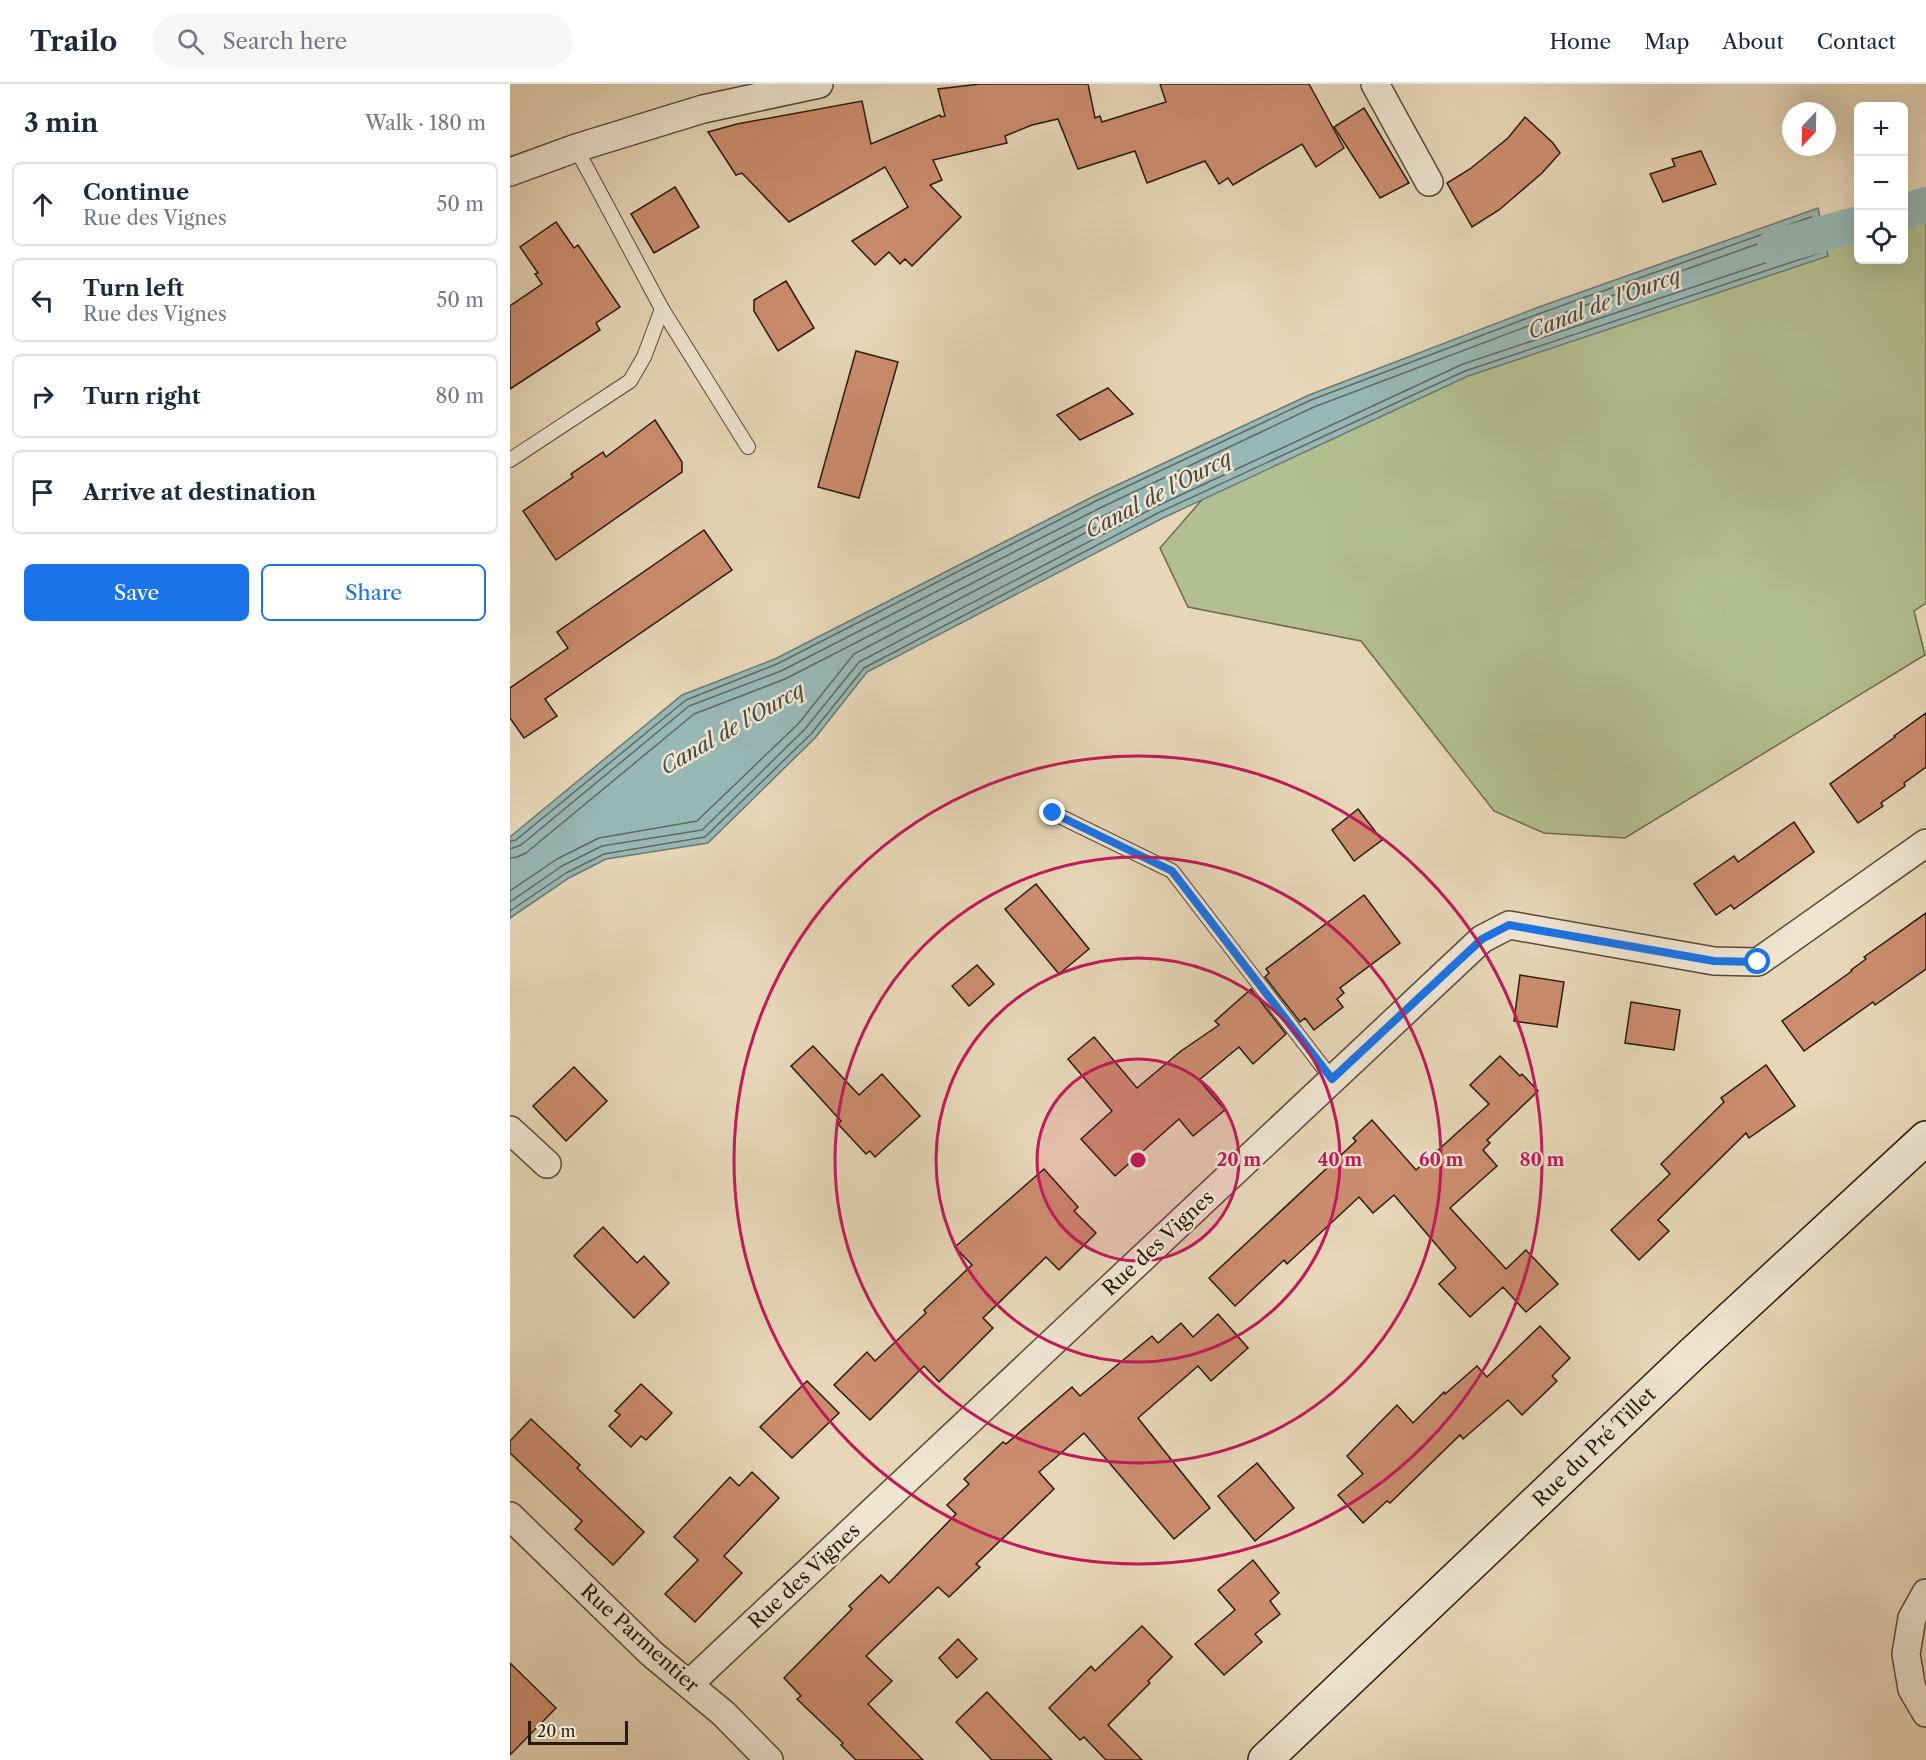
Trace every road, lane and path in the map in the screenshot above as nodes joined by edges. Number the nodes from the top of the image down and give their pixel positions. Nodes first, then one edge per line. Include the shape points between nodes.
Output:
1 (819, 84) edge
2 (1375, 84) edge
3 (576, 148) junction
4 (510, 172) edge
5 (1429, 182) dead end
6 (662, 309) junction
7 (748, 447) dead end
8 (510, 460) edge
9 (1053, 813) dead end
10 (1926, 843) edge
11 (1332, 1079) junction
12 (510, 1130) edge
13 (1926, 1138) edge
14 (547, 1164) dead end
15 (510, 1516) edge
16 (1926, 1593) edge
17 (689, 1684) junction
18 (1926, 1713) edge
19 (769, 1760) edge
20 (1265, 1760) edge

1 - 3 street via 703,109
2 - 5 street
3 - 4 street
3 - 6 lane
6 - 7 lane
6 - 8 lane via 644,357 630,381
9 - 11 lane via 1172,871
10 - 11 street, Rue des Vignes via 1758,962 1714,961 1509,925 1482,939
11 - 17 street, Rue des Vignes
12 - 14 street
13 - 20 street, Rue du Pré Tillet via 1715,1332
15 - 17 street, Rue Parmentier via 651,1653
16 - 18 street via 1912,1618 1906,1654 1912,1689
17 - 19 street, Rue Parmentier

